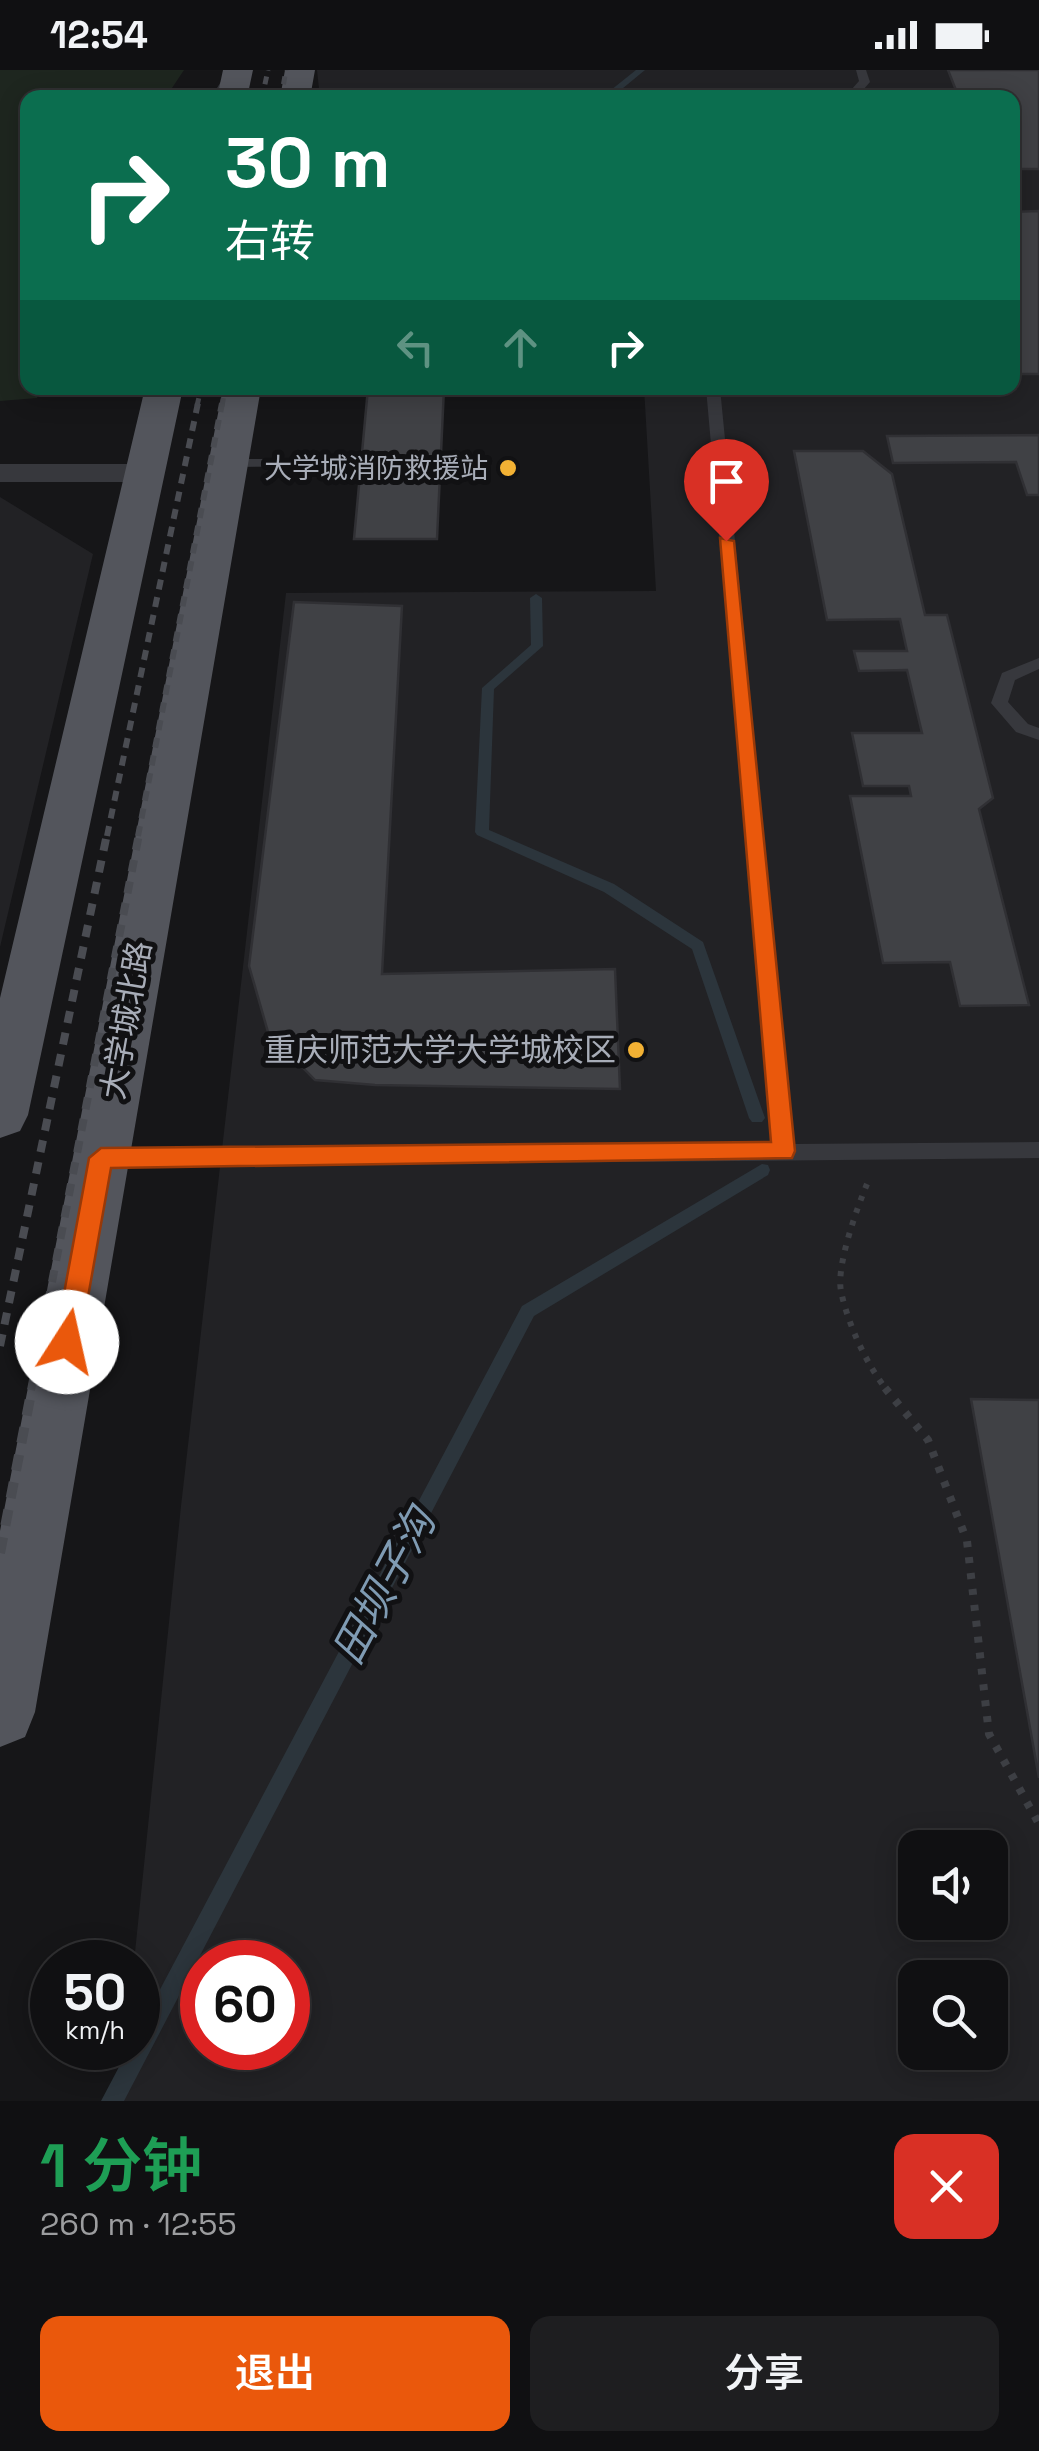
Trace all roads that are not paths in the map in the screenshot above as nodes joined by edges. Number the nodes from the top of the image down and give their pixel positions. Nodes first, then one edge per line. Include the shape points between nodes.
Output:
1 (162, 395) edge
2 (241, 395) edge
3 (714, 395) edge
4 (229, 463) junction
5 (342, 464) dead end
6 (0, 473) edge
7 (144, 473) junction
8 (1039, 663) edge
9 (1039, 734) edge
10 (0, 1115) edge
11 (1039, 1150) edge
12 (784, 1151) junction
13 (101, 1158) junction
14 (0, 1712) edge

1 - 7 main road
2 - 4 main road, 大学城北路
3 - 12 lane
4 - 5 lane
4 - 13 main road, 大学城北路
6 - 7 street
7 - 10 main road
8 - 9 lane via 1008,677 999,703 1022,728
11 - 12 lane
12 - 13 lane
13 - 14 main road, 大学城北路

